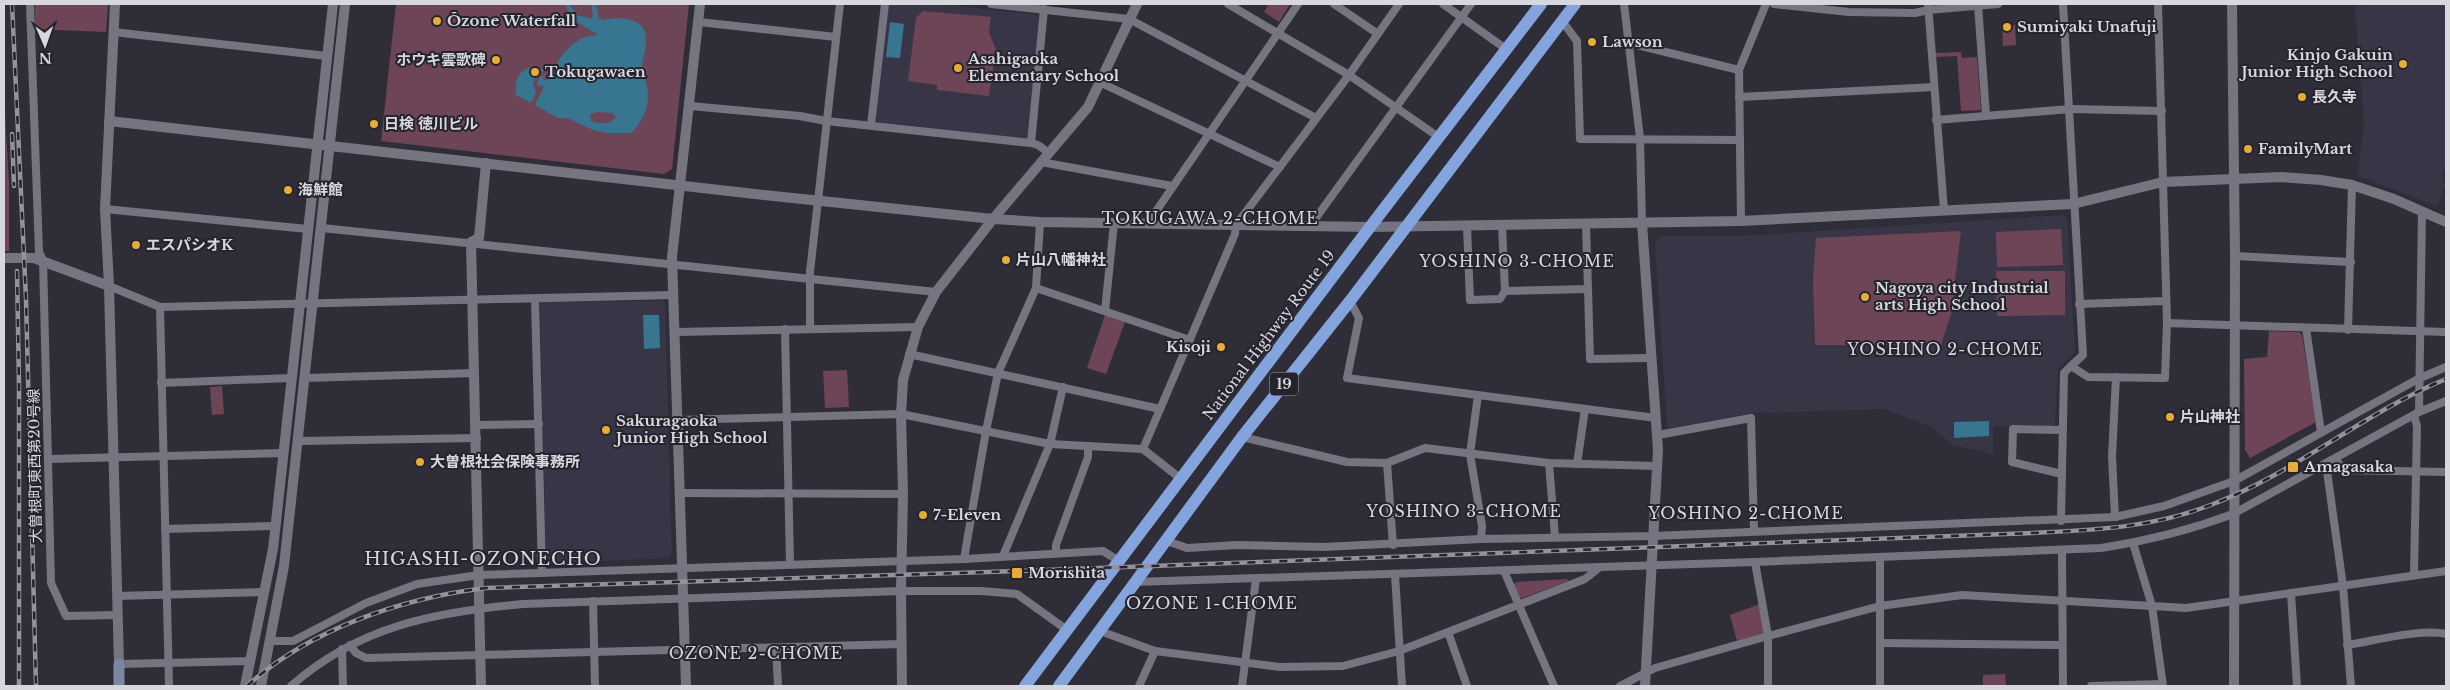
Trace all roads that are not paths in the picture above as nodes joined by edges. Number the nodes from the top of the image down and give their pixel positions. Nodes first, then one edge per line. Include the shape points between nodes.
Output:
1 (30, 4) edge
2 (115, 4) edge
3 (333, 4) edge
4 (345, 4) edge
5 (700, 4) edge
6 (840, 4) edge
7 (885, 4) edge
8 (996, 4) edge
9 (1137, 4) edge
10 (1228, 4) edge
11 (1298, 4) edge
12 (1334, 4) edge
13 (1399, 4) edge
14 (1443, 4) edge
15 (1470, 4) edge
16 (1541, 4) edge
17 (1574, 4) edge
18 (1624, 4) edge
19 (1766, 4) edge
20 (1774, 4) edge
21 (1998, 4) edge
22 (2063, 4) edge
23 (2158, 4) edge
24 (2232, 4) edge
25 (1978, 5) junction
26 (1241, 7) edge
27 (1928, 7) edge
28 (1044, 9) junction
29 (1461, 16) junction
30 (1129, 19) junction
31 (1562, 21) junction
32 (699, 22) junction
33 (113, 32) junction
34 (1278, 34) junction
35 (1378, 34) junction
36 (836, 37) junction
37 (1629, 43) junction
38 (1506, 49) junction
39 (327, 56) junction
40 (1739, 70) junction
41 (1349, 75) junction
42 (1246, 80) junction
43 (1099, 82) junction
44 (1934, 87) junction
45 (1739, 97) junction
46 (690, 106) junction
47 (1396, 106) junction
48 (2070, 109) junction
49 (2162, 111) junction
50 (1986, 115) junction
51 (1316, 118) junction
52 (1936, 120) junction
53 (109, 121) junction
54 (826, 121) junction
55 (871, 126) junction
56 (1210, 134) junction
57 (1440, 138) junction
58 (1640, 138) junction
59 (1740, 140) junction
60 (319, 144) junction
61 (1031, 144) junction
62 (331, 146) junction
63 (1049, 153) junction
64 (1041, 162) junction
65 (486, 163) junction
66 (1280, 167) junction
67 (2233, 179) junction
68 (2163, 182) junction
69 (679, 185) junction
70 (1172, 186) junction
71 (2352, 186) junction
72 (818, 200) junction
73 (2074, 204) junction
74 (105, 209) junction
75 (1944, 210) junction
76 (2422, 211) junction
77 (993, 219) junction
78 (1741, 221) junction
79 (1040, 222) junction
80 (1114, 222) junction
81 (2446, 222) edge
82 (1148, 223) junction
83 (1642, 223) junction
84 (1586, 224) junction
85 (1236, 225) junction
86 (1502, 225) junction
87 (1310, 226) junction
88 (1408, 226) junction
89 (1467, 226) junction
90 (1370, 227) junction
91 (308, 228) junction
92 (322, 228) junction
93 (471, 242) junction
94 (2236, 256) junction
95 (4, 258) edge
96 (43, 260) junction
97 (2351, 262) junction
98 (672, 264) junction
99 (810, 278) junction
100 (110, 286) junction
101 (1036, 288) junction
102 (1588, 289) junction
103 (1505, 291) junction
104 (936, 292) junction
105 (674, 295) junction
106 (535, 299) junction
107 (474, 300) junction
108 (1350, 301) junction
109 (2166, 301) junction
110 (301, 303) junction
111 (312, 303) junction
112 (2080, 304) junction
113 (160, 307) junction
114 (1105, 311) junction
115 (2167, 323) junction
116 (2234, 326) junction
117 (918, 327) junction
118 (810, 328) junction
119 (2306, 328) junction
120 (785, 329) junction
121 (2348, 330) junction
122 (675, 332) junction
123 (2446, 332) edge
124 (2420, 333) junction
125 (1190, 340) junction
126 (908, 354) junction
127 (1652, 358) junction
128 (2071, 366) junction
129 (2446, 367) edge
130 (475, 373) junction
131 (998, 373) junction
132 (2116, 377) junction
133 (291, 378) junction
134 (305, 378) junction
135 (2418, 379) junction
136 (161, 383) junction
137 (1063, 387) junction
138 (1478, 395) junction
139 (2446, 401) edge
140 (1160, 409) junction
141 (1585, 409) junction
142 (901, 414) junction
143 (2417, 414) junction
144 (787, 417) junction
145 (1656, 418) junction
146 (678, 420) junction
147 (539, 424) junction
148 (476, 425) junction
149 (2063, 430) junction
150 (986, 431) junction
151 (2321, 432) junction
152 (1658, 435) junction
153 (1242, 437) junction
154 (476, 438) junction
155 (299, 441) junction
156 (1050, 444) junction
157 (1088, 446) junction
158 (1143, 449) junction
159 (283, 453) junction
160 (1470, 454) junction
161 (163, 456) junction
162 (114, 457) junction
163 (48, 459) junction
164 (2335, 459) junction
165 (1387, 463) junction
166 (1549, 463) junction
167 (1577, 464) junction
168 (2326, 464) junction
169 (1657, 466) junction
170 (2416, 472) junction
171 (2446, 472) edge
172 (2062, 474) junction
173 (1181, 479) junction
174 (2234, 481) junction
175 (680, 493) junction
176 (788, 494) junction
177 (903, 494) junction
178 (2233, 514) junction
179 (2115, 517) junction
180 (2061, 521) junction
181 (275, 526) junction
182 (165, 528) junction
183 (1754, 531) junction
184 (1653, 536) junction
185 (1555, 537) junction
186 (1481, 539) junction
187 (1167, 541) junction
188 (2133, 543) junction
189 (1393, 545) junction
190 (2062, 550) junction
191 (1056, 553) junction
192 (1003, 556) junction
193 (1880, 557) junction
194 (964, 559) junction
195 (902, 561) junction
196 (1119, 561) junction
197 (1755, 562) junction
198 (790, 564) junction
199 (1651, 565) junction
200 (1600, 567) junction
201 (682, 568) junction
202 (1504, 571) junction
203 (2446, 571) edge
204 (542, 572) junction
205 (1396, 574) junction
206 (479, 575) junction
207 (2414, 576) junction
208 (1256, 579) junction
209 (1135, 582) junction
210 (2343, 586) junction
211 (901, 591) junction
212 (264, 592) junction
213 (2291, 594) junction
214 (167, 595) junction
215 (117, 596) junction
216 (684, 599) junction
217 (2063, 600) junction
218 (2233, 601) junction
219 (593, 602) junction
220 (1517, 605) junction
221 (1880, 606) junction
222 (2152, 606) junction
223 (480, 608) junction
224 (118, 615) junction
225 (1067, 630) junction
226 (1100, 631) junction
227 (1448, 632) junction
228 (2446, 634) edge
229 (1768, 636) junction
230 (270, 641) junction
231 (1880, 643) junction
232 (902, 644) junction
233 (2347, 644) junction
234 (350, 645) junction
235 (2062, 645) junction
236 (776, 648) junction
237 (342, 649) junction
238 (685, 651) junction
239 (1155, 651) junction
240 (1399, 651) junction
241 (594, 653) junction
242 (480, 656) junction
243 (251, 661) junction
244 (169, 663) junction
245 (1245, 663) junction
246 (119, 664) junction
247 (1645, 674) junction
248 (243, 684) edge
249 (2162, 685) edge
250 (119, 686) edge
251 (169, 686) edge
252 (261, 686) edge
253 (291, 686) edge
254 (343, 686) edge
255 (481, 686) edge
256 (595, 686) edge
257 (686, 686) edge
258 (778, 686) edge
259 (902, 686) edge
260 (1025, 686) edge
261 (1059, 686) edge
262 (1139, 686) edge
263 (1242, 686) edge
264 (1402, 686) edge
265 (1467, 686) edge
266 (1554, 686) edge
267 (1620, 686) edge
268 (1645, 686) edge
269 (1768, 686) edge
270 (1880, 686) edge
271 (2063, 686) edge
272 (2091, 686) edge
273 (2234, 686) edge
274 (2298, 686) edge
275 (2350, 686) edge

1 - 96 street, 大曽根町東西第20号線 via 39,252
2 - 33 street
3 - 39 street
4 - 62 street
5 - 32 street
6 - 36 street
7 - 55 street
8 - 28 street
9 - 30 street
10 - 26 street
11 - 34 street
12 - 35 street
13 - 35 street
14 - 29 street
15 - 29 street
16 - 38 highway, National Highway Route 19 / 19
17 - 31 highway, 19
18 - 37 street
19 - 40 street
20 - 27 street via 1849,12 1914,13
21 - 25 street
22 - 48 street
23 - 49 street
24 - 67 street
25 - 27 street
25 - 50 street
26 - 34 street
27 - 44 street
28 - 30 street
28 - 61 street
29 - 38 street
29 - 47 street
30 - 42 street
30 - 43 street
31 - 58 street via 1577,41 1580,139
31 - 88 highway, 19
32 - 36 street
32 - 46 street
33 - 39 street
33 - 53 street
34 - 41 street
34 - 42 street
35 - 41 street
36 - 54 street
37 - 40 street
37 - 58 street
38 - 57 highway, National Highway Route 19 / 19
39 - 60 street
40 - 45 street
41 - 47 street
41 - 51 street
42 - 51 street
42 - 56 street
43 - 56 street
43 - 63 street via 1088,107
44 - 45 street
44 - 52 street
45 - 59 street
46 - 54 street
46 - 69 street
47 - 57 street
47 - 87 street
48 - 49 street
48 - 50 street
48 - 73 street
49 - 68 street
50 - 52 street
51 - 66 street
52 - 75 street
53 - 60 street
53 - 74 street
54 - 55 street
54 - 72 street
55 - 61 street
56 - 66 street
56 - 70 street
57 - 90 highway, National Highway Route 19 / 19
58 - 59 street
58 - 83 street
59 - 78 street
60 - 62 street
60 - 91 street
61 - 63 street
62 - 65 street
62 - 92 street
63 - 64 street
64 - 70 street
64 - 77 street
65 - 69 street
65 - 93 street via 479,238
66 - 85 street
67 - 68 street
67 - 71 street via 2281,177
67 - 94 street
68 - 73 street
68 - 109 street
69 - 72 street
69 - 98 street
70 - 82 street
71 - 76 street
71 - 97 street
72 - 77 street
72 - 99 street
73 - 75 street
73 - 112 street
74 - 91 street
74 - 100 street
75 - 78 street
76 - 81 street
76 - 124 street
77 - 79 street
77 - 104 street
78 - 83 street
79 - 80 street
79 - 101 street
80 - 82 street
80 - 114 street
82 - 85 street
83 - 84 street
83 - 127 street
84 - 86 street
84 - 102 street
85 - 87 street
85 - 125 street
86 - 89 street
86 - 103 street
87 - 90 street
88 - 89 street
88 - 90 street
88 - 108 highway, 19
89 - 103 street via 1470,300 1500,299
90 - 173 highway, National Highway Route 19 / 19
91 - 110 street
92 - 93 street
92 - 111 street
93 - 98 street
93 - 107 street
94 - 97 street
94 - 116 street
95 - 96 street
96 - 100 street
96 - 163 street, 大曽根町東西第20号線
97 - 121 street
98 - 99 street
98 - 105 street
99 - 104 street
99 - 118 street
100 - 113 street
100 - 162 street
101 - 114 street
101 - 131 street
102 - 103 street
102 - 127 street via 1590,359
104 - 117 street
105 - 106 street
105 - 122 street
106 - 107 street
106 - 147 street
107 - 111 street
107 - 130 street
108 - 138 street via 1359,318 1347,378
108 - 153 highway, 19
109 - 112 street
109 - 115 street
110 - 111 street
110 - 113 street
110 - 133 street
111 - 134 street
112 - 128 street via 2083,355
113 - 136 street
114 - 125 street
115 - 116 street
115 - 132 street via 2164,378
116 - 119 street
116 - 174 street
117 - 118 street
117 - 126 street
118 - 120 street
119 - 121 street
119 - 151 street
120 - 122 street
120 - 144 street
121 - 124 street
122 - 146 street
123 - 124 street
124 - 135 street
125 - 140 street
126 - 131 street
126 - 142 street
127 - 145 street
128 - 132 street via 2088,377
128 - 149 street via 2064,374
129 - 135 street
130 - 134 street
130 - 148 street
131 - 137 street
131 - 150 street
132 - 179 street via 2112,457
133 - 136 street
133 - 159 street
134 - 155 street
135 - 143 street
135 - 151 street
136 - 161 street
137 - 140 street
137 - 156 street
138 - 141 street
138 - 160 street
139 - 143 street
140 - 158 street
141 - 145 street
141 - 167 street
142 - 144 street
142 - 150 street
142 - 177 street
143 - 164 street
143 - 170 street
144 - 146 street
144 - 176 street
145 - 152 street
146 - 175 street
147 - 148 street
147 - 204 street
148 - 154 street
149 - 172 street
149 - 172 street via 2013,429 2012,462
150 - 156 street
150 - 194 street
151 - 174 street
152 - 169 street
152 - 183 street via 1750,418
153 - 165 street via 1347,462
153 - 187 highway, 19
154 - 155 street
154 - 206 street
155 - 230 street via 284,566
156 - 157 street
156 - 192 street
157 - 158 street
157 - 191 street via 1088,456 1056,545
158 - 173 street
159 - 161 street
159 - 181 street
160 - 165 street via 1425,448
160 - 166 street
160 - 186 street via 1482,526
161 - 162 street
161 - 182 street
162 - 163 street
162 - 215 street
163 - 224 street, 大曽根町東西第20号線 via 51,583 66,616
164 - 168 street
164 - 170 street via 2344,470
165 - 189 street
166 - 167 street
166 - 185 street
167 - 169 street
168 - 178 street
168 - 210 street
169 - 184 street
170 - 171 street
170 - 207 street
172 - 180 street
173 - 196 highway, National Highway Route 19 / 19
174 - 178 street
174 - 179 street via 2164,506
175 - 176 street
175 - 201 street
176 - 177 street
176 - 198 street
177 - 195 street
178 - 188 street
178 - 218 street
179 - 180 street
180 - 183 street
181 - 182 street
181 - 212 street
182 - 214 street
183 - 184 street
184 - 185 street
184 - 199 street
185 - 186 street
186 - 189 street
187 - 189 street via 1187,548
187 - 209 highway, 19
188 - 190 street
188 - 222 street
190 - 193 street
190 - 217 street
191 - 192 street
191 - 196 street via 1103,551
192 - 194 street
193 - 197 street
193 - 221 street
194 - 195 street
195 - 198 street
195 - 211 street
196 - 225 highway, National Highway Route 19 / 19
197 - 199 street
197 - 229 street
198 - 201 street
199 - 200 street
199 - 247 street
200 - 202 street
200 - 220 street via 1585,580
201 - 204 street
201 - 216 street
202 - 205 street
202 - 220 street
203 - 207 street
204 - 206 street
205 - 208 street
205 - 240 street
206 - 223 street
206 - 230 street via 417,584 366,603 293,641
207 - 210 street
208 - 209 street
208 - 245 street
209 - 226 highway, 19
210 - 213 street
210 - 233 street
211 - 216 street
211 - 225 street via 1017,594
211 - 232 street
212 - 214 street
212 - 243 street
213 - 218 street
213 - 274 street
214 - 215 street
214 - 244 street
215 - 224 street
216 - 219 street
216 - 238 street
217 - 221 street via 1962,595
217 - 222 street
217 - 235 street
218 - 222 street via 2186,608
218 - 273 street
219 - 223 street
219 - 241 street
220 - 227 street
220 - 266 street
221 - 229 street
221 - 231 street
222 - 249 street
223 - 234 street via 416,620
223 - 242 street
224 - 246 street
225 - 260 highway, National Highway Route 19 / 19
226 - 239 street
226 - 261 highway, 19
227 - 240 street
227 - 265 street
228 - 233 street via 2437,632
229 - 247 street via 1655,668
229 - 269 street
230 - 252 street
231 - 235 street
231 - 270 street
232 - 236 street
232 - 259 street
233 - 275 street
234 - 237 street
234 - 242 street via 366,658
235 - 271 street
236 - 238 street
236 - 258 street
237 - 253 street
237 - 254 street
238 - 241 street
238 - 257 street
239 - 245 street
239 - 262 street
240 - 245 street via 1364,662 1323,668
240 - 264 street
241 - 242 street
241 - 256 street
242 - 255 street
243 - 244 street
243 - 248 street
244 - 246 street
244 - 251 street
245 - 263 street
246 - 250 main road
247 - 267 street
247 - 268 street
249 - 272 street

